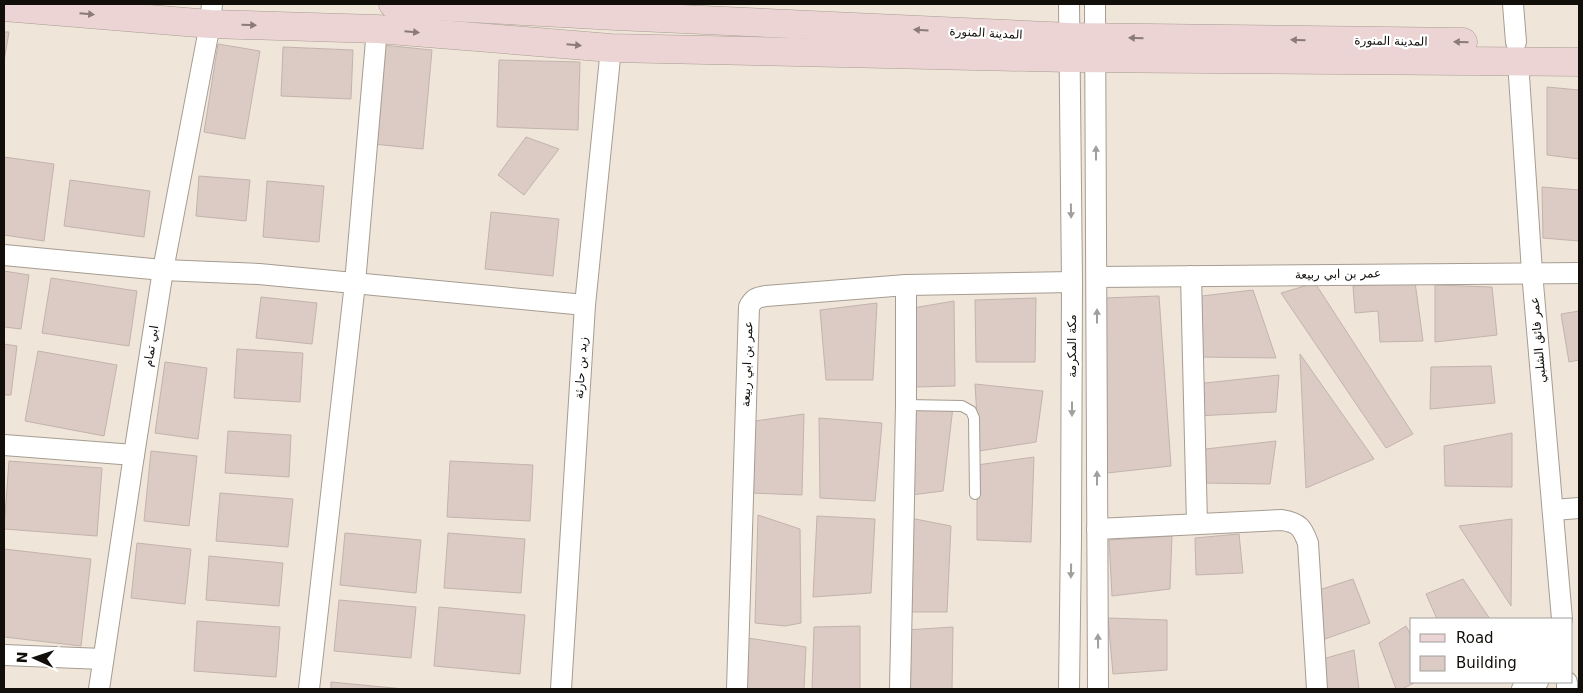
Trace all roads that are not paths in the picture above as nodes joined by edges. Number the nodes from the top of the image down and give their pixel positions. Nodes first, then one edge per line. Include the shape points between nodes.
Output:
1 (393, 4) edge
2 (1069, 4) edge
3 (1095, 4) edge
4 (1513, 4) edge
5 (459, 6) edge
6 (4, 7) edge
7 (617, 10) edge
8 (211, 14) edge
9 (377, 29) junction
10 (1579, 43) edge
11 (1082, 47) junction
12 (611, 48) junction
13 (1517, 52) junction
14 (1579, 62) edge
15 (4, 255) edge
16 (163, 270) junction
17 (1532, 272) junction
18 (1579, 273) edge
19 (1191, 276) junction
20 (1096, 277) junction
21 (1072, 282) junction
22 (355, 283) junction
23 (906, 284) junction
24 (586, 305) junction
25 (906, 405) junction
26 (4, 445) edge
27 (134, 454) junction
28 (975, 494) dead end
29 (1579, 508) edge
30 (1554, 510) junction
31 (1197, 524) junction
32 (1097, 529) junction
33 (1562, 618) edge
34 (4, 654) edge
35 (102, 659) junction
36 (1536, 683) edge
37 (98, 689) edge
38 (309, 689) edge
39 (561, 689) edge
40 (737, 689) edge
41 (900, 689) edge
42 (1069, 689) edge
43 (1098, 689) edge
44 (1317, 689) edge
45 (1522, 689) edge

1 - 5 main road, المدينة المنورة
2 - 11 street, مكة المكرمة
3 - 11 street, مكة المكرمة
4 - 13 street, عمر فائق الشلبي
5 - 7 main road, المدينة المنورة
6 -> 8 main road
11 -> 7 main road, المدينة المنورة
8 -> 9 main road
8 - 16 street, ابي تمام
9 -> 12 main road
9 - 22 street
10 - 13 main road
11 - 12 main road
11 - 13 main road
20 -> 11 street, مكة المكرمة
11 -> 21 street, مكة المكرمة
12 - 24 street, زيد بن حارثة
13 - 14 main road
13 - 17 street, عمر فائق الشلبي
15 - 16 street
16 - 22 street
16 - 27 street, ابي تمام
17 - 18 street, عمر بن ابي ربيعة
17 - 19 street, عمر بن ابي ربيعة
17 - 30 street, عمر فائق الشلبي
19 - 20 street, عمر بن ابي ربيعة
19 - 31 street
32 -> 20 street, مكة المكرمة
21 - 23 street, عمر بن ابي ربيعة
21 -> 42 street, مكة المكرمة
22 - 24 street
22 - 38 street
23 - 25 street
23 - 40 street, عمر بن ابي ربيعة via 766,296 756,298 749,307
24 - 39 street, زيد بن حارثة
25 - 28 lane via 962,406 971,411 974,418
25 - 41 street
26 - 27 street
27 - 35 street, ابي تمام
29 - 30 street
30 - 33 street, عمر فائق الشلبي
31 - 32 street
31 - 44 street via 1282,520 1294,522 1304,530 1308,543
43 -> 32 street, مكة المكرمة
34 - 35 street
35 - 37 street, ابي تمام
36 - 45 street

